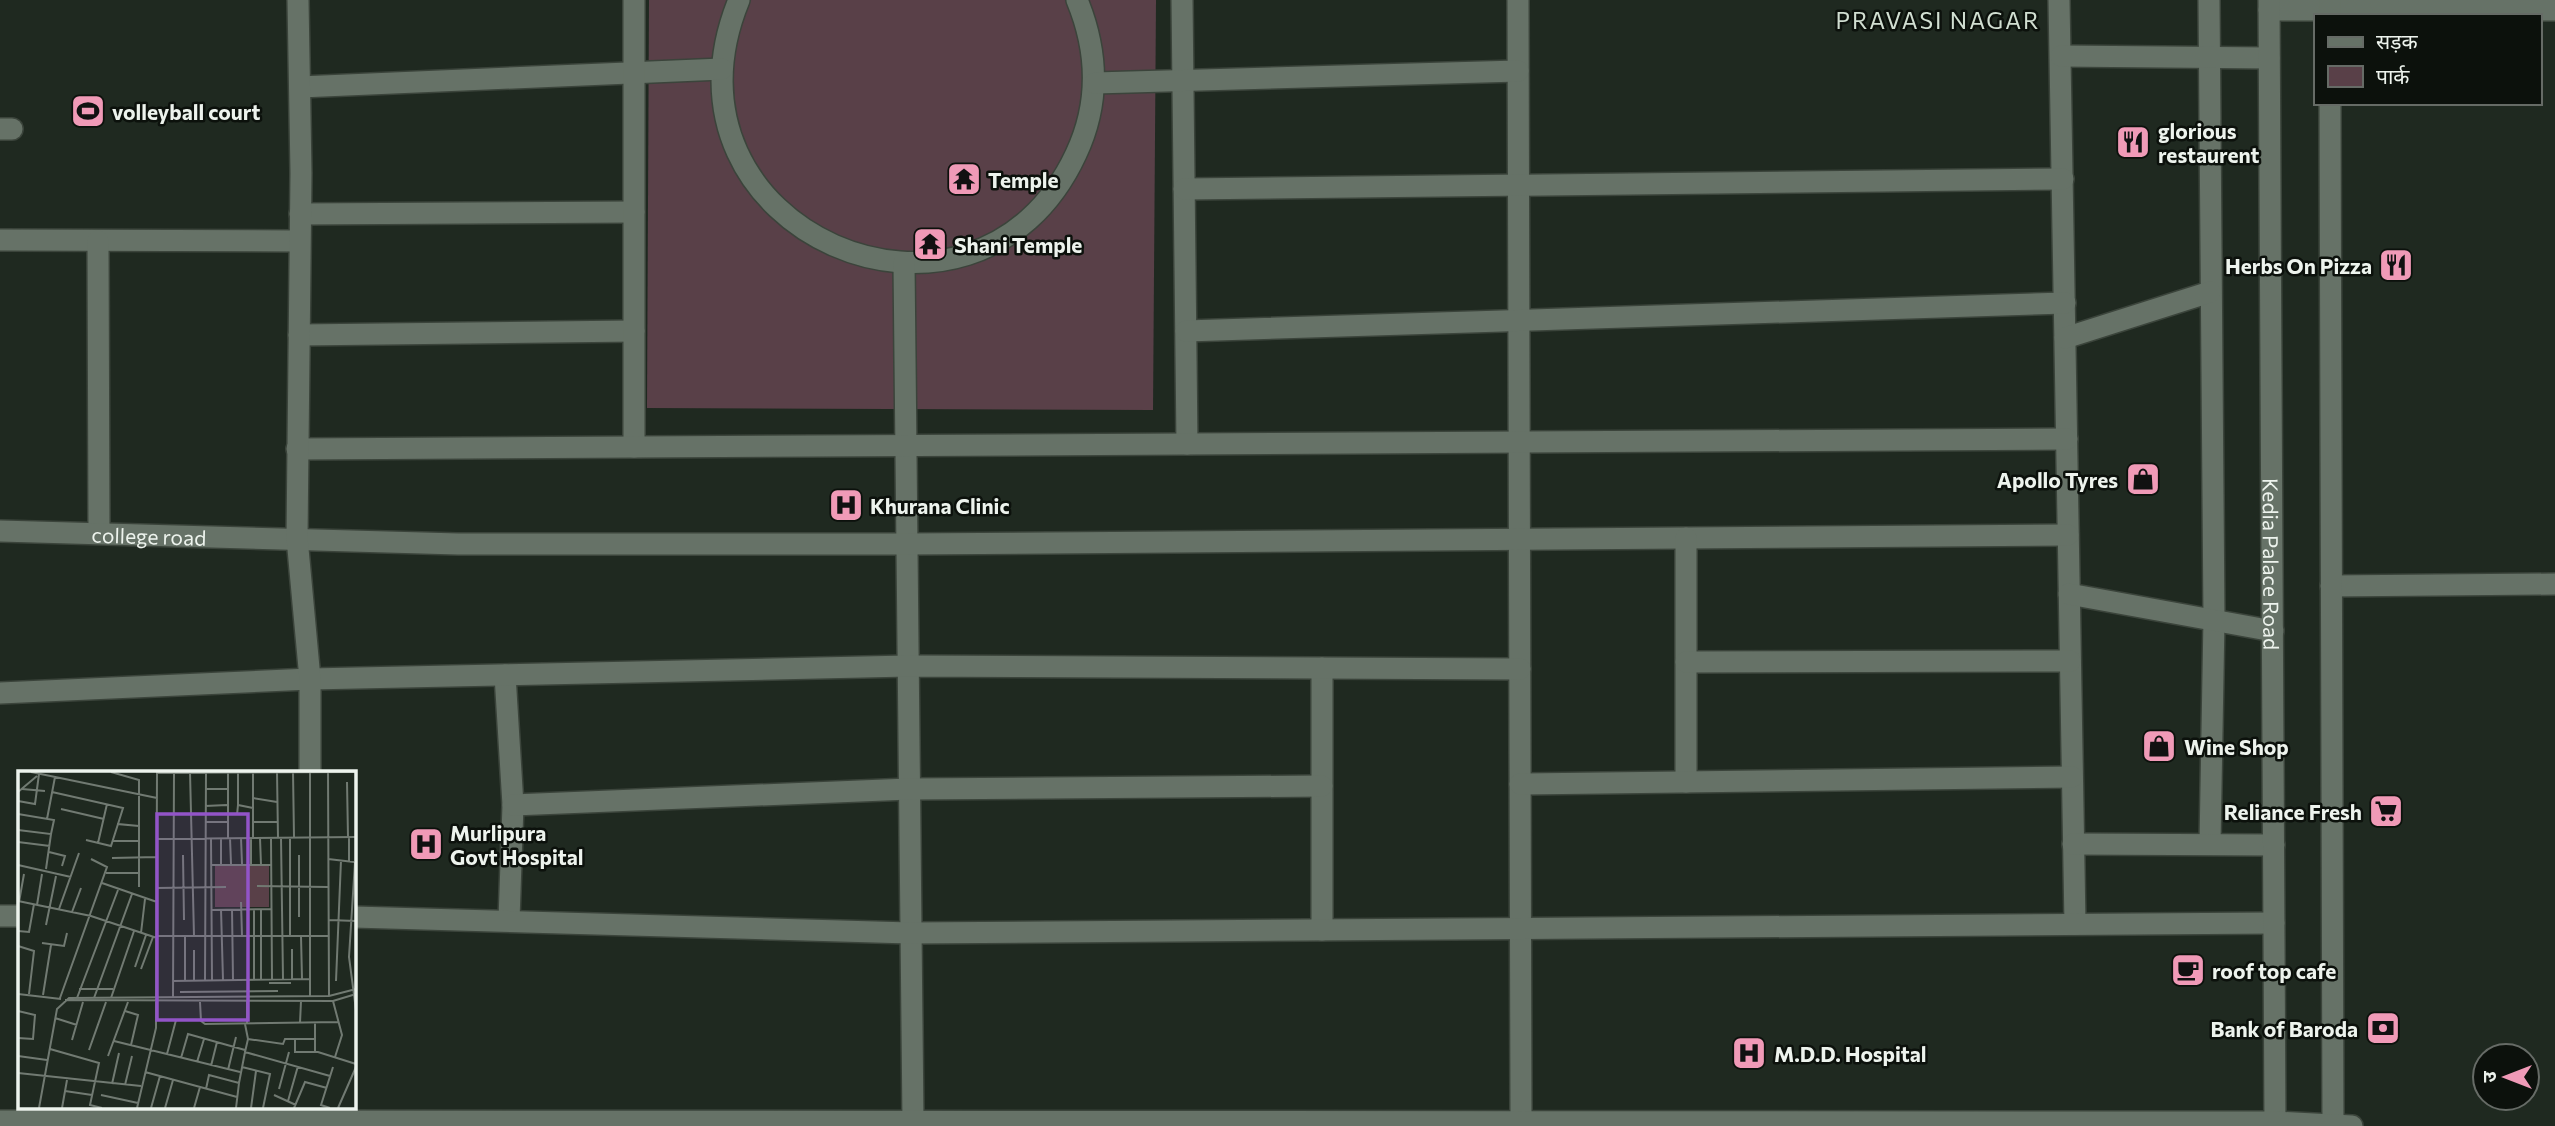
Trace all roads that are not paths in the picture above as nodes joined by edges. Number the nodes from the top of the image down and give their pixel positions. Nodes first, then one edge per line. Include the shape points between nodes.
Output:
1 (298, 0) edge
2 (634, 0) edge
3 (739, 0) edge
4 (1077, 0) edge
5 (1182, 0) edge
6 (1517, 0) edge
7 (2059, 0) edge
8 (2209, 0) edge
9 (2269, 5) edge
10 (2330, 9) edge
11 (2555, 10) edge
12 (2061, 56) junction
13 (2210, 57) junction
14 (2269, 58) junction
15 (722, 69) junction
16 (1518, 71) junction
17 (634, 73) junction
18 (1183, 80) junction
19 (1095, 83) junction
20 (300, 87) junction
21 (2330, 105) edge
22 (2063, 179) junction
23 (1518, 187) junction
24 (1184, 188) junction
25 (634, 212) junction
26 (300, 214) junction
27 (0, 240) edge
28 (98, 241) junction
29 (298, 241) junction
30 (904, 263) junction
31 (2210, 292) junction
32 (2065, 303) junction
33 (1519, 320) junction
34 (634, 331) junction
35 (1186, 331) junction
36 (299, 335) junction
37 (2065, 338) junction
38 (2067, 439) junction
39 (1519, 442) junction
40 (1186, 444) junction
41 (905, 446) junction
42 (634, 447) junction
43 (298, 449) junction
44 (0, 531) edge
45 (99, 533) junction
46 (2068, 535) junction
47 (296, 538) junction
48 (1686, 538) junction
49 (1519, 540) junction
50 (907, 544) junction
51 (2555, 584) edge
52 (2331, 586) junction
53 (2069, 594) junction
54 (2214, 619) junction
55 (2273, 632) junction
56 (2070, 661) junction
57 (1686, 662) junction
58 (908, 666) junction
59 (1322, 668) junction
60 (1520, 669) junction
61 (505, 675) junction
62 (310, 680) junction
63 (0, 693) edge
64 (310, 771) edge
65 (2072, 777) junction
66 (1686, 782) junction
67 (1520, 784) junction
68 (1322, 786) junction
69 (909, 789) junction
70 (513, 805) junction
71 (2073, 844) junction
72 (2210, 844) junction
73 (2274, 845) junction
74 (0, 916) edge
75 (18, 916) edge
76 (355, 917) edge
77 (509, 920) junction
78 (2274, 923) junction
79 (2075, 924) junction
80 (1520, 928) junction
81 (1322, 930) junction
82 (911, 933) junction
83 (305, 1114) edge
84 (0, 1121) edge
85 (913, 1121) junction
86 (1521, 1121) junction
87 (242, 1124) edge
88 (528, 1124) edge
89 (1096, 1124) edge
90 (1546, 1124) edge
91 (2275, 1124) edge
92 (2339, 1126) edge

1 - 20 street
2 - 17 street
3 - 15 street via 729,25
4 - 19 street via 1090,31
5 - 18 street
6 - 16 street
7 - 12 street
8 - 13 street
9 - 10 street
9 - 14 street, Kedia Palace Road
10 - 11 street
12 - 13 street
12 - 22 street
13 - 14 street
13 - 31 street
14 - 55 street, Kedia Palace Road
15 - 17 street
15 - 30 street via 725,111 738,151 759,188 780,211 822,242 862,257
16 - 18 street
16 - 23 street
17 - 20 street
17 - 25 street
18 - 19 street
18 - 24 street
19 - 30 street via 1087,131 1066,175 1036,212 997,241 951,258
20 - 26 street
21 - 52 street
22 - 23 street
22 - 32 street
23 - 24 street
23 - 33 street
24 - 35 street
25 - 26 street
25 - 34 street
26 - 29 street
27 - 28 street
28 - 29 street
28 - 45 street
29 - 36 street
30 - 41 street
31 - 37 street
31 - 54 street
32 - 33 street
32 - 37 street
33 - 35 street
33 - 39 street
34 - 36 street
34 - 42 street
35 - 40 street
36 - 43 street
37 - 38 street
38 - 39 street
38 - 46 street
39 - 40 street
39 - 49 street
40 - 41 street
41 - 42 street
41 - 50 street
42 - 43 street
43 - 47 street
44 - 45 street, college road
45 - 47 street, college road
46 - 48 street, college road
46 - 53 street
47 - 50 street, college road via 458,544
47 - 62 street
48 - 49 street, college road
48 - 57 street
49 - 50 street, college road
49 - 60 street
50 - 58 street
51 - 52 street
52 - 92 street
53 - 54 street
53 - 56 street
54 - 55 street
54 - 72 street
55 - 73 street, Kedia Palace Road
56 - 57 street
56 - 65 street
57 - 66 street
58 - 59 street
58 - 61 street
58 - 69 street
59 - 60 street
59 - 68 street
60 - 67 street
61 - 62 street
61 - 70 street
62 - 63 street
62 - 64 street
65 - 66 street
65 - 71 street
66 - 67 street
67 - 80 street
68 - 69 street
68 - 81 street
69 - 70 street
69 - 82 street
70 - 77 street
71 - 72 street
71 - 79 street
72 - 73 street
73 - 78 street, Kedia Palace Road
74 - 75 street
76 - 77 street
77 - 82 street
78 - 79 street
78 - 91 street, Kedia Palace Road
79 - 80 street
80 - 81 street
80 - 86 street
81 - 82 street
82 - 85 street
83 - 87 street
83 - 88 street
84 - 87 street
85 - 88 street
85 - 89 street
86 - 89 street
86 - 90 street
90 - 91 street
91 - 92 street

